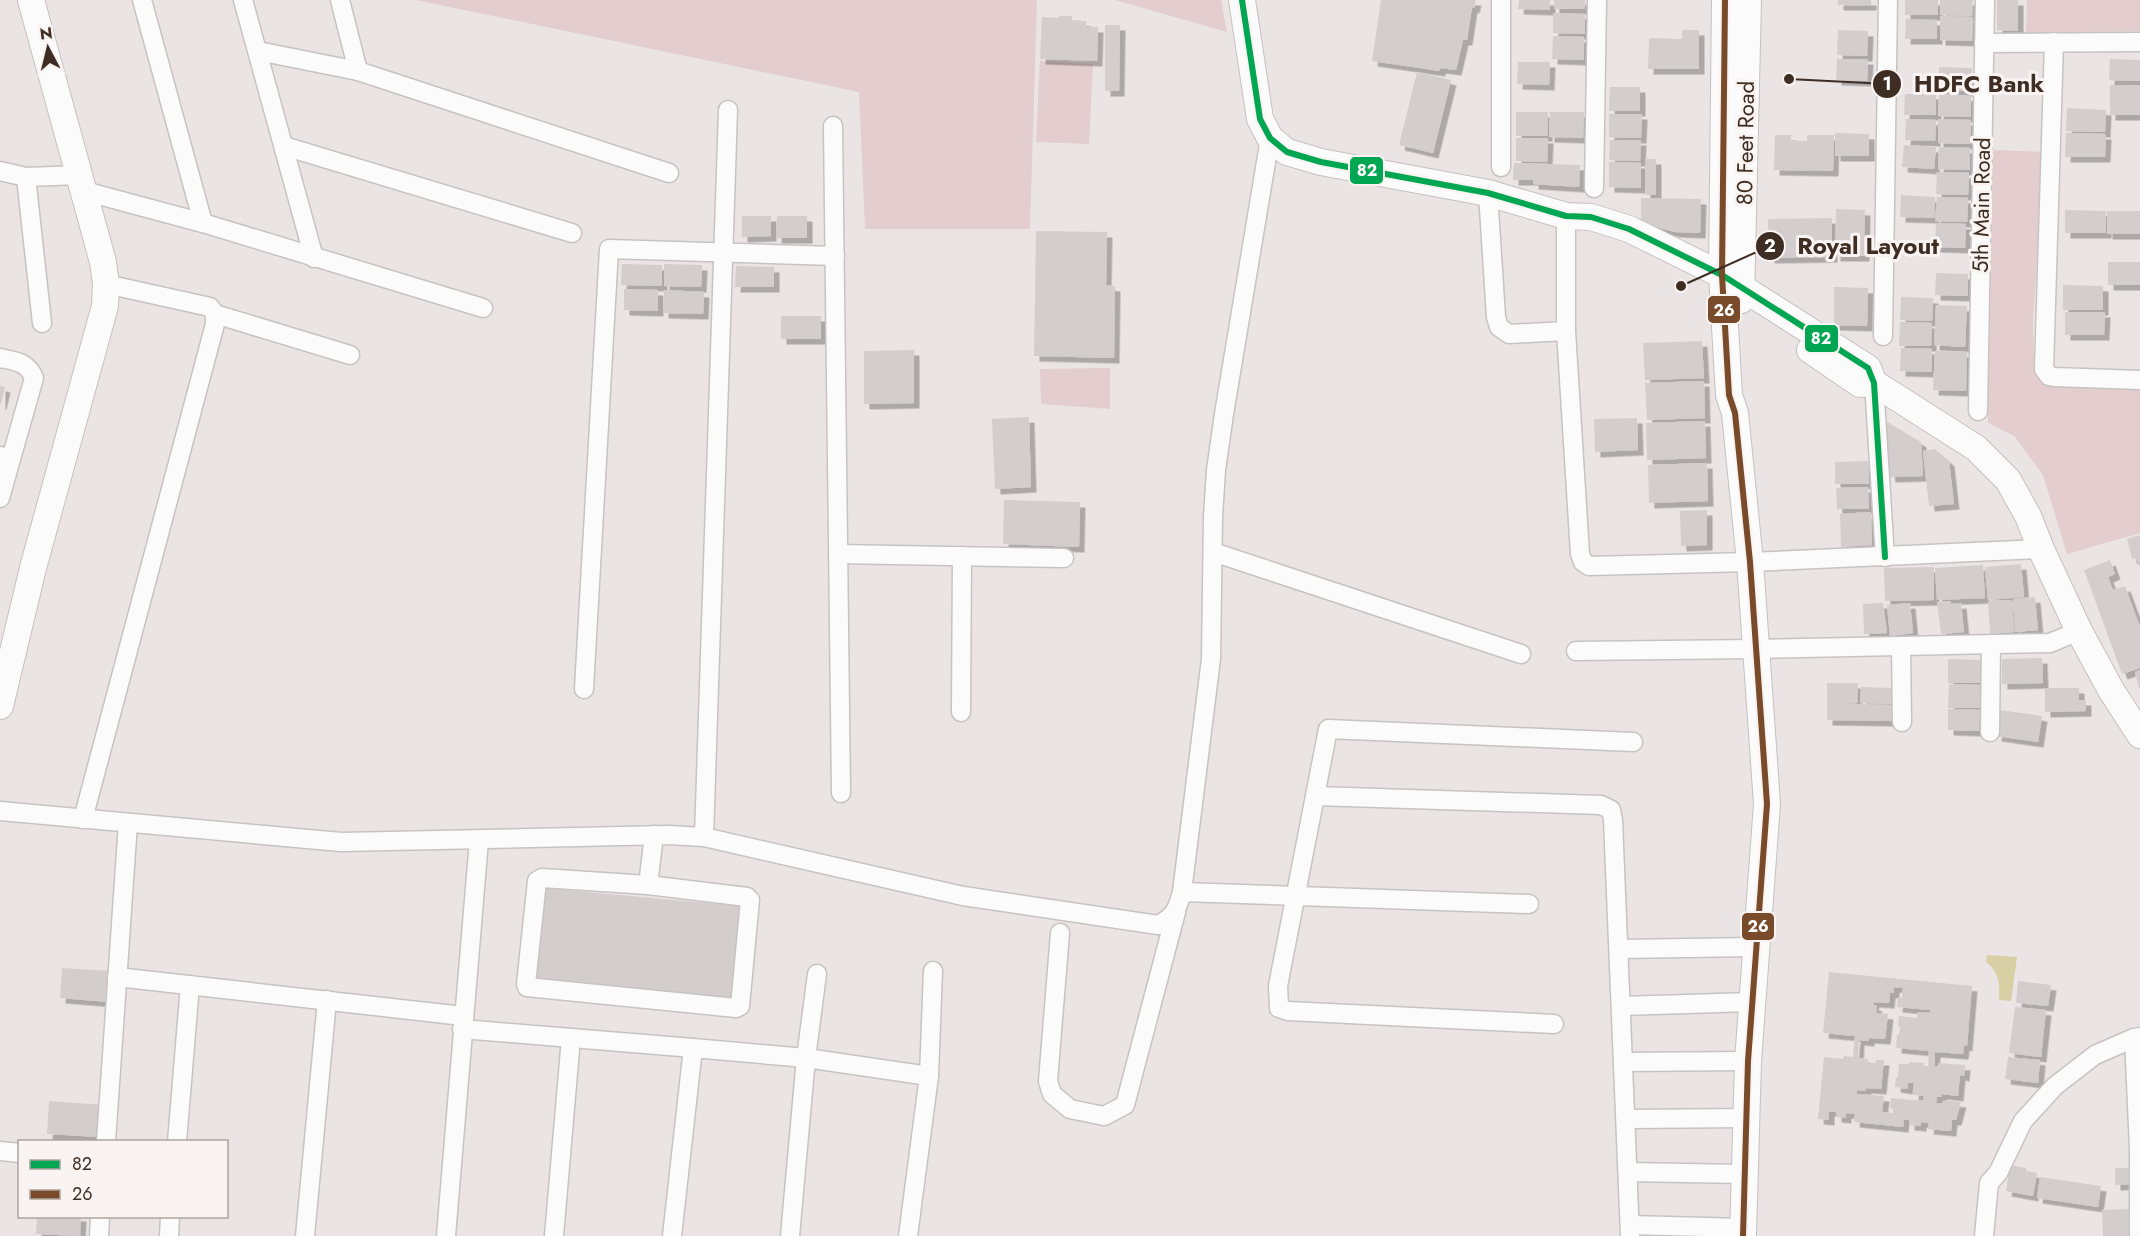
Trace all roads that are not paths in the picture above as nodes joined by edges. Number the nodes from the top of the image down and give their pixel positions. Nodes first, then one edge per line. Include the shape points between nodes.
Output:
1 (31, 0) edge
2 (142, 0) edge
3 (243, 0) edge
4 (340, 0) edge
5 (1242, 0) edge
6 (1501, 0) edge
7 (1597, 0) edge
8 (1725, 0) edge
9 (1748, 0) edge
10 (1888, 0) edge
11 (1984, 0) edge
12 (1983, 42) junction
13 (2054, 42) junction
14 (2140, 42) edge
15 (258, 51) junction
16 (358, 71) junction
17 (728, 110) dead end
18 (833, 126) dead end
19 (1269, 138) junction
20 (284, 146) junction
21 (1501, 167) dead end
22 (0, 171) edge
23 (669, 173) dead end
24 (26, 177) junction
25 (82, 183) junction
26 (1594, 188) dead end
27 (1488, 193) junction
28 (1566, 216) junction
29 (203, 223) junction
30 (572, 233) dead end
31 (723, 252) junction
32 (835, 256) junction
33 (314, 258) junction
34 (106, 284) junction
35 (1732, 290) junction
36 (483, 308) dead end
37 (215, 314) junction
38 (42, 323) dead end
39 (1566, 331) junction
40 (1883, 336) dead end
41 (350, 355) dead end
42 (0, 358) edge
43 (2140, 380) edge
44 (1874, 383) junction
45 (1978, 411) dead end
46 (5, 458) edge
47 (0, 498) edge
48 (2041, 549) junction
49 (1213, 552) junction
50 (838, 554) junction
51 (962, 556) junction
52 (1885, 557) junction
53 (1064, 558) dead end
54 (1750, 562) junction
55 (2079, 632) junction
56 (1991, 644) junction
57 (1901, 646) junction
58 (1756, 649) junction
59 (1576, 651) dead end
60 (1521, 654) dead end
61 (584, 689) dead end
62 (0, 706) edge
63 (961, 712) dead end
64 (1902, 722) dead end
65 (1990, 732) dead end
66 (2140, 735) edge
67 (1633, 742) dead end
68 (841, 793) dead end
69 (1315, 796) junction
70 (0, 811) edge
71 (83, 819) junction
72 (128, 823) junction
73 (654, 836) junction
74 (704, 837) junction
75 (479, 840) junction
76 (648, 885) junction
77 (1182, 892) junction
78 (1295, 895) junction
79 (1529, 904) dead end
80 (1176, 912) junction
81 (1060, 933) dead end
82 (1755, 948) junction
83 (1619, 949) junction
84 (933, 971) dead end
85 (818, 974) dead end
86 (117, 977) junction
87 (190, 985) junction
88 (327, 1000) junction
89 (1752, 1002) junction
90 (1621, 1006) junction
91 (463, 1022) junction
92 (1554, 1024) dead end
93 (2137, 1037) edge
94 (571, 1038) junction
95 (693, 1048) junction
96 (806, 1058) junction
97 (1748, 1061) junction
98 (1623, 1062) junction
99 (929, 1076) junction
100 (1745, 1118) junction
101 (1626, 1119) junction
102 (106, 1140) edge
103 (177, 1140) edge
104 (0, 1151) edge
105 (18, 1153) edge
106 (1628, 1172) junction
107 (1743, 1174) junction
108 (100, 1218) edge
109 (170, 1218) edge
110 (1630, 1231) edge
111 (1743, 1232) edge
112 (99, 1236) edge
113 (169, 1236) edge
114 (305, 1236) edge
115 (446, 1236) edge
116 (554, 1236) edge
117 (672, 1236) edge
118 (790, 1236) edge
119 (908, 1236) edge
120 (1984, 1236) edge
121 (2139, 1236) edge

1 - 25 main road
2 - 29 street
3 - 15 street
4 - 16 street
5 - 19 main road via 1260,119
6 - 21 street
7 - 26 street
8 - 35 main road, 80 Feet Road
9 - 35 main road, 80 Feet Road
10 - 40 street
11 - 12 street, 5th Main Road
12 - 13 street
12 - 45 street, 5th Main Road
13 - 14 street
13 - 43 street via 2044,369 2054,377
15 - 16 street
15 - 20 street
16 - 23 street
17 - 31 street
18 - 32 street
19 - 27 main road via 1287,152 1321,162
19 - 49 street via 1216,471
20 - 30 street
20 - 33 street
22 - 24 street
24 - 25 street
24 - 38 street
25 - 29 street
25 - 34 main road via 104,262
27 - 28 main road
27 - 39 street via 1499,327 1509,334
28 - 35 main road via 1591,217 1629,230
28 - 39 street
29 - 33 street
31 - 32 street
31 - 61 street via 609,249
31 - 74 street
32 - 50 street
33 - 36 street
34 - 37 street via 210,307
34 - 62 main road via 105,306 33,568
35 - 44 main road via 1868,368
35 - 54 main road via 1729,395 1735,413
37 - 41 street
37 - 71 street
39 - 54 street via 1583,562 1589,566
42 - 46 street via 24,363 34,378
44 - 48 main road via 1976,448 2008,480
44 - 52 street
46 - 47 street
48 - 52 street
48 - 55 main road
49 - 60 street
49 - 77 street via 1211,659
50 - 51 street
50 - 68 street
51 - 53 street
51 - 63 street
52 - 54 street
54 - 58 main road
55 - 56 street via 2050,643
55 - 66 main road
56 - 57 street
56 - 65 street
57 - 58 street
57 - 64 street
58 - 59 street
58 - 82 main road via 1767,804
67 - 69 street via 1328,729
69 - 78 street
69 - 83 street via 1606,806 1613,820
70 - 71 street
71 - 72 street
72 - 75 street via 341,842
72 - 86 street
73 - 74 street
73 - 75 street
73 - 76 street
74 - 80 street via 963,896 1158,925
75 - 91 street
76 - 76 street via 749,899 741,1006 527,987 540,878
77 - 78 street
77 - 80 street
78 - 79 street
78 - 92 street via 1278,986 1279,1008
80 - 81 street via 1125,1105 1104,1116 1070,1109 1052,1095 1048,1080
82 - 83 street
82 - 89 main road
83 - 90 street
84 - 99 street
85 - 96 street
86 - 87 street
86 - 102 street
87 - 88 street
87 - 103 street
88 - 91 street
88 - 114 street
89 - 90 street
89 - 97 main road
90 - 98 street
91 - 94 street
91 - 115 street
93 - 120 street via 2095,1055 2055,1086 2023,1121 1998,1173 1989,1183
93 - 121 street
94 - 95 street
94 - 116 street
95 - 96 street
95 - 117 street
96 - 99 street
96 - 118 street
97 - 98 street
97 - 100 main road
98 - 101 street
99 - 119 street
100 - 101 street
100 - 107 main road
101 - 106 street
104 - 105 street
106 - 107 street
106 - 110 street
107 - 111 main road
108 - 112 street
109 - 113 street
110 - 111 street

